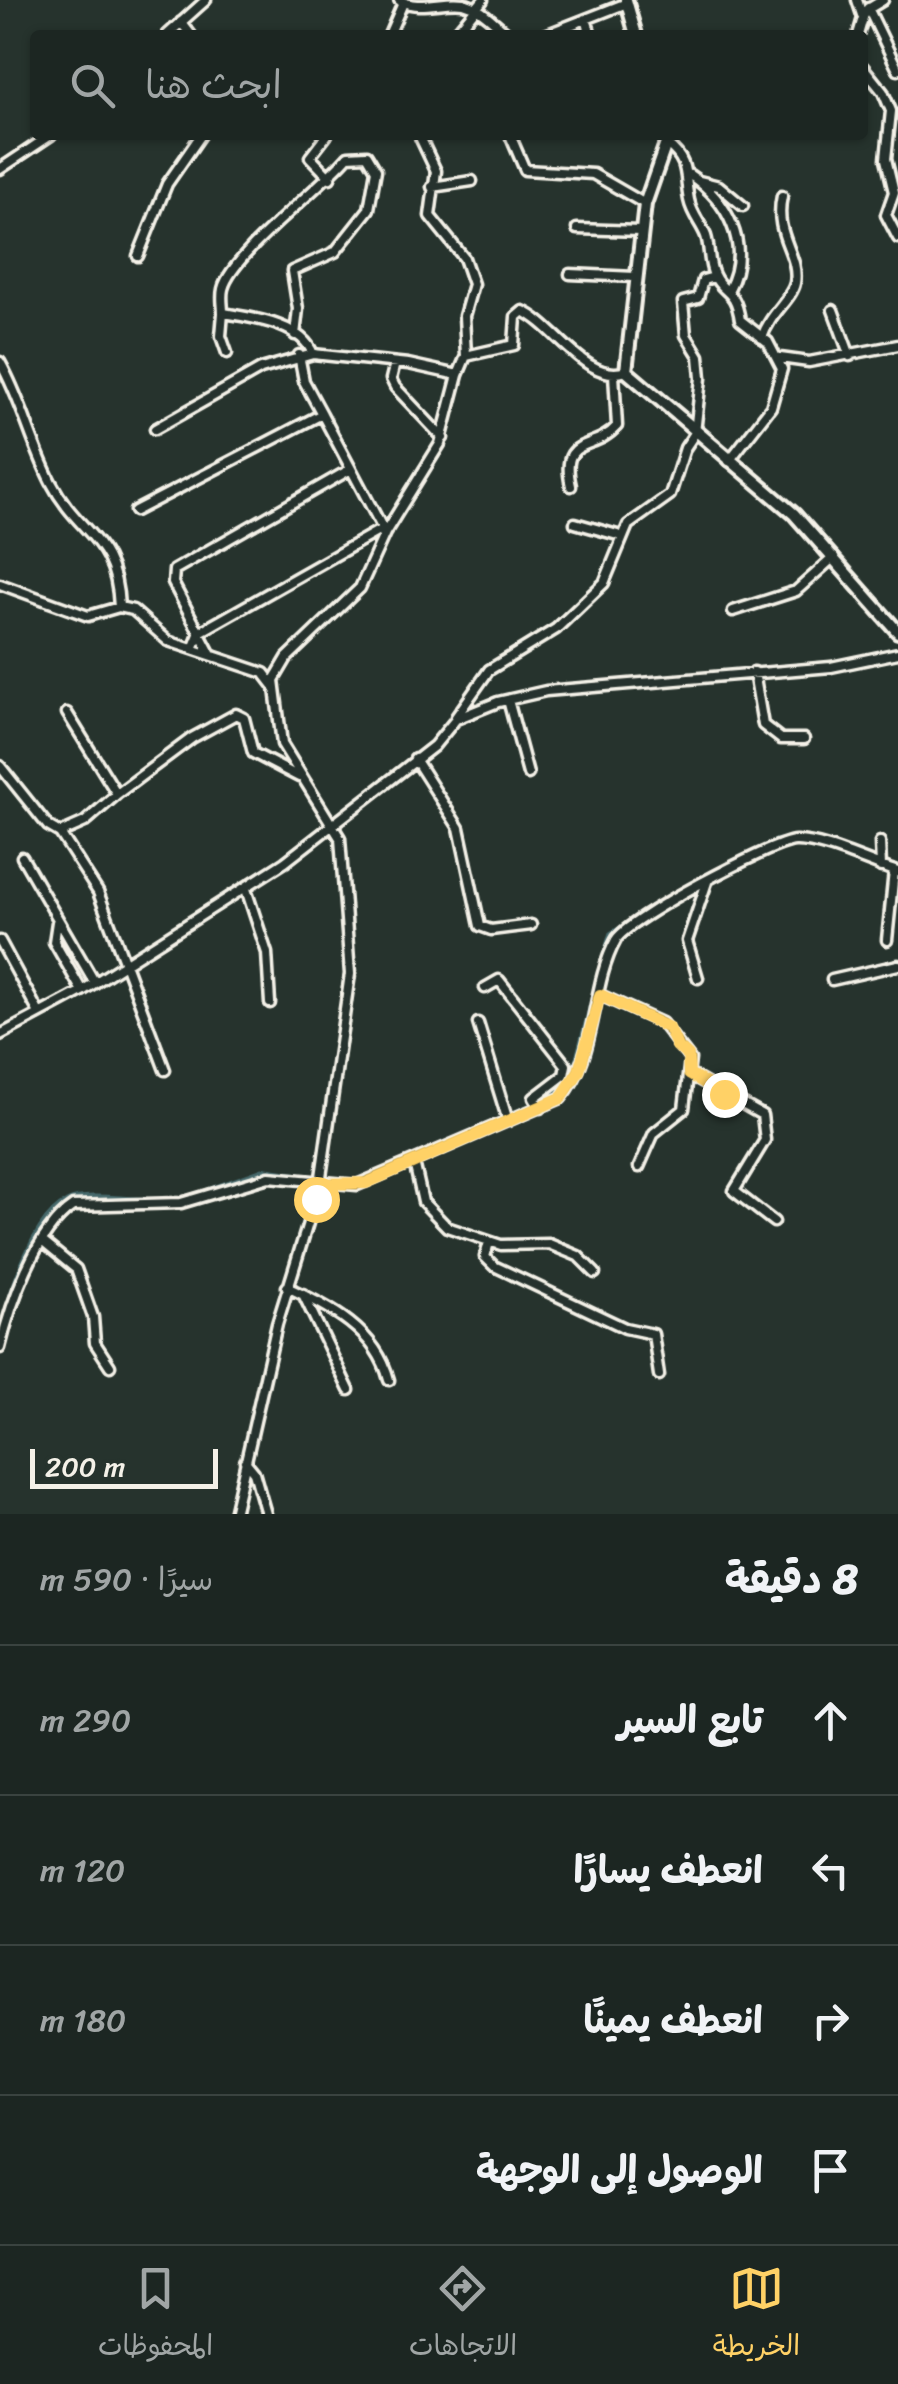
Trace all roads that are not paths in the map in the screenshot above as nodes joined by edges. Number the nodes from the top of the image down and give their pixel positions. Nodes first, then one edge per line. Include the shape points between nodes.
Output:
1 (206, 0) edge
2 (858, 0) edge
3 (882, 0) edge
4 (626, 1) edge
5 (401, 2) edge
6 (481, 4) edge
7 (865, 12) junction
8 (586, 19) junction
9 (181, 22) junction
10 (172, 30) edge
11 (187, 30) edge
12 (390, 30) edge
13 (458, 30) edge
14 (505, 30) edge
15 (558, 30) edge
16 (589, 30) edge
17 (635, 30) edge
18 (860, 30) edge
19 (898, 70) edge
20 (868, 73) edge
21 (45, 140) edge
22 (198, 140) edge
23 (324, 140) edge
24 (422, 140) edge
25 (512, 140) edge
26 (668, 140) edge
27 (0, 169) edge
28 (690, 175) junction
29 (330, 178) junction
30 (698, 181) junction
31 (472, 182) dead end
32 (432, 187) junction
33 (782, 196) dead end
34 (645, 204) junction
35 (743, 206) dead end
36 (577, 229) dead end
37 (640, 231) junction
38 (898, 238) edge
39 (138, 256) dead end
40 (570, 274) dead end
41 (635, 277) junction
42 (714, 277) junction
43 (729, 289) junction
44 (833, 310) dead end
45 (224, 313) junction
46 (295, 335) junction
47 (762, 338) junction
48 (898, 345) edge
49 (227, 353) dead end
50 (313, 354) junction
51 (299, 355) junction
52 (466, 356) junction
53 (850, 356) junction
54 (779, 358) junction
55 (0, 362) edge
56 (396, 363) junction
57 (620, 372) junction
58 (458, 374) junction
59 (322, 414) junction
60 (155, 429) dead end
61 (695, 433) junction
62 (442, 438) junction
63 (729, 461) junction
64 (351, 469) junction
65 (571, 486) dead end
66 (135, 511) dead end
67 (575, 523) dead end
68 (383, 531) junction
69 (621, 536) junction
70 (834, 557) junction
71 (0, 584) edge
72 (119, 608) junction
73 (733, 611) dead end
74 (200, 632) junction
75 (898, 632) edge
76 (193, 649) junction
77 (898, 653) edge
78 (210, 654) junction
79 (754, 672) junction
80 (274, 686) junction
81 (508, 700) junction
82 (67, 713) dead end
83 (456, 719) junction
84 (804, 739) dead end
85 (415, 759) junction
86 (0, 766) edge
87 (528, 774) dead end
88 (299, 778) junction
89 (117, 794) junction
90 (334, 825) junction
91 (60, 833) junction
92 (880, 842) dead end
93 (22, 857) dead end
94 (881, 867) junction
95 (896, 872) edge
96 (707, 882) junction
97 (246, 889) junction
98 (57, 922) junction
99 (531, 924) dead end
100 (886, 940) dead end
101 (0, 941) edge
102 (122, 965) junction
103 (898, 966) edge
104 (698, 978) dead end
105 (832, 980) dead end
106 (94, 982) junction
107 (485, 988) dead end
108 (82, 991) junction
109 (600, 995) junction
110 (270, 1003) dead end
111 (39, 1014) junction
112 (478, 1023) dead end
113 (0, 1035) edge
114 (165, 1070) dead end
115 (689, 1074) junction
116 (540, 1108) junction
117 (508, 1121) junction
118 (414, 1162) junction
119 (639, 1167) dead end
120 (320, 1184) junction
121 (774, 1222) dead end
122 (43, 1242) junction
123 (489, 1242) junction
124 (595, 1274) dead end
125 (288, 1287) junction
126 (303, 1294) junction
127 (0, 1348) edge
128 (110, 1366) dead end
129 (659, 1376) dead end
130 (389, 1380) dead end
131 (349, 1390) dead end
132 (245, 1462) junction
133 (234, 1514) edge
134 (266, 1514) edge

1 - 9 street
2 - 7 street
3 - 7 street
4 - 8 street
4 - 17 main road
5 - 6 street
5 - 12 street
6 - 13 street
6 - 14 street
7 - 18 street
7 - 19 street
8 - 15 street
8 - 16 street
9 - 10 street
9 - 11 street
20 - 38 street via 891,111 886,159 894,192 886,215
21 - 27 street
22 - 39 street via 167,184
23 - 29 street via 310,157
24 - 32 street via 435,167
25 - 34 street via 525,170 593,174
26 - 28 street
26 - 34 main road
28 - 30 street
28 - 42 street via 693,216 705,233
29 - 45 street via 235,269 222,290
29 - 46 street via 351,154 374,162 368,210 330,256 292,270
30 - 35 street via 718,186
30 - 43 street via 722,206 737,237
31 - 32 street
32 - 52 street via 430,216 464,258 472,284 464,316
33 - 47 street via 780,230 796,280
34 - 37 main road
36 - 37 street
37 - 41 main road
40 - 41 street
41 - 57 main road
42 - 43 street
42 - 61 street via 704,280 698,298 683,302 686,335 701,364
43 - 47 street via 740,320
44 - 53 street
45 - 46 street via 264,320
45 - 49 street
46 - 50 street
47 - 54 street
48 - 53 street
50 - 51 street
50 - 56 street
51 - 59 street via 304,382
51 - 60 street via 262,368
52 - 57 street via 512,346 516,317 524,311 590,364
52 - 58 street
53 - 54 street
54 - 63 street via 776,398
55 - 72 street via 56,490 113,564
56 - 58 street
56 - 62 street via 395,387
57 - 61 main road
57 - 65 street via 616,426 573,453 567,468
58 - 62 street
59 - 64 street
59 - 66 street
61 - 63 main road
61 - 69 street via 667,498
62 - 68 street
63 - 70 main road
64 - 68 street
64 - 74 street via 174,570 173,583
67 - 69 street
68 - 74 street
68 - 80 street via 360,588 287,658
69 - 83 street via 607,580 565,622 489,670
70 - 73 street via 796,591
70 - 75 main road
71 - 72 street via 88,616
72 - 76 street via 133,610 168,641
74 - 76 street
74 - 78 street
76 - 78 street
77 - 79 street via 850,665
78 - 80 street via 264,674
79 - 81 street
79 - 84 street via 763,726 781,739
80 - 88 street via 282,744
81 - 83 street
81 - 87 street
82 - 89 street
83 - 85 street
85 - 90 street
85 - 99 street via 460,828 480,926
86 - 91 street
88 - 89 street via 252,753 244,718 236,714
88 - 90 street
89 - 91 street via 86,822
90 - 97 street
90 - 120 street via 344,866 350,974
91 - 102 street via 98,892
92 - 94 street
93 - 98 street
94 - 95 street
94 - 96 street via 795,841
95 - 100 street
96 - 104 street via 687,941
96 - 109 street via 621,933
97 - 102 street
97 - 110 street via 267,953
98 - 106 street
98 - 108 street via 54,942
101 - 111 street
102 - 106 street
102 - 114 street
103 - 105 street
106 - 108 street
107 - 116 street via 500,980 566,1065 564,1075 534,1098
108 - 111 street
109 - 115 street via 669,1028 688,1056
109 - 116 street via 575,1080 561,1098
111 - 113 street
112 - 117 street
115 - 119 street via 684,1109 654,1133
115 - 121 street via 762,1115 766,1140 734,1191
116 - 117 street
117 - 118 street
118 - 120 street via 358,1185
118 - 123 street via 430,1213 455,1231
120 - 122 street via 270,1176 181,1203 77,1205
120 - 125 street
122 - 127 street via 13,1302
122 - 128 street via 76,1269 95,1343
123 - 124 street via 549,1244 578,1256
123 - 129 street via 484,1256 494,1266 625,1328 653,1334
125 - 126 street
125 - 132 street
126 - 130 street via 364,1333
126 - 131 street
132 - 133 street
132 - 134 street

